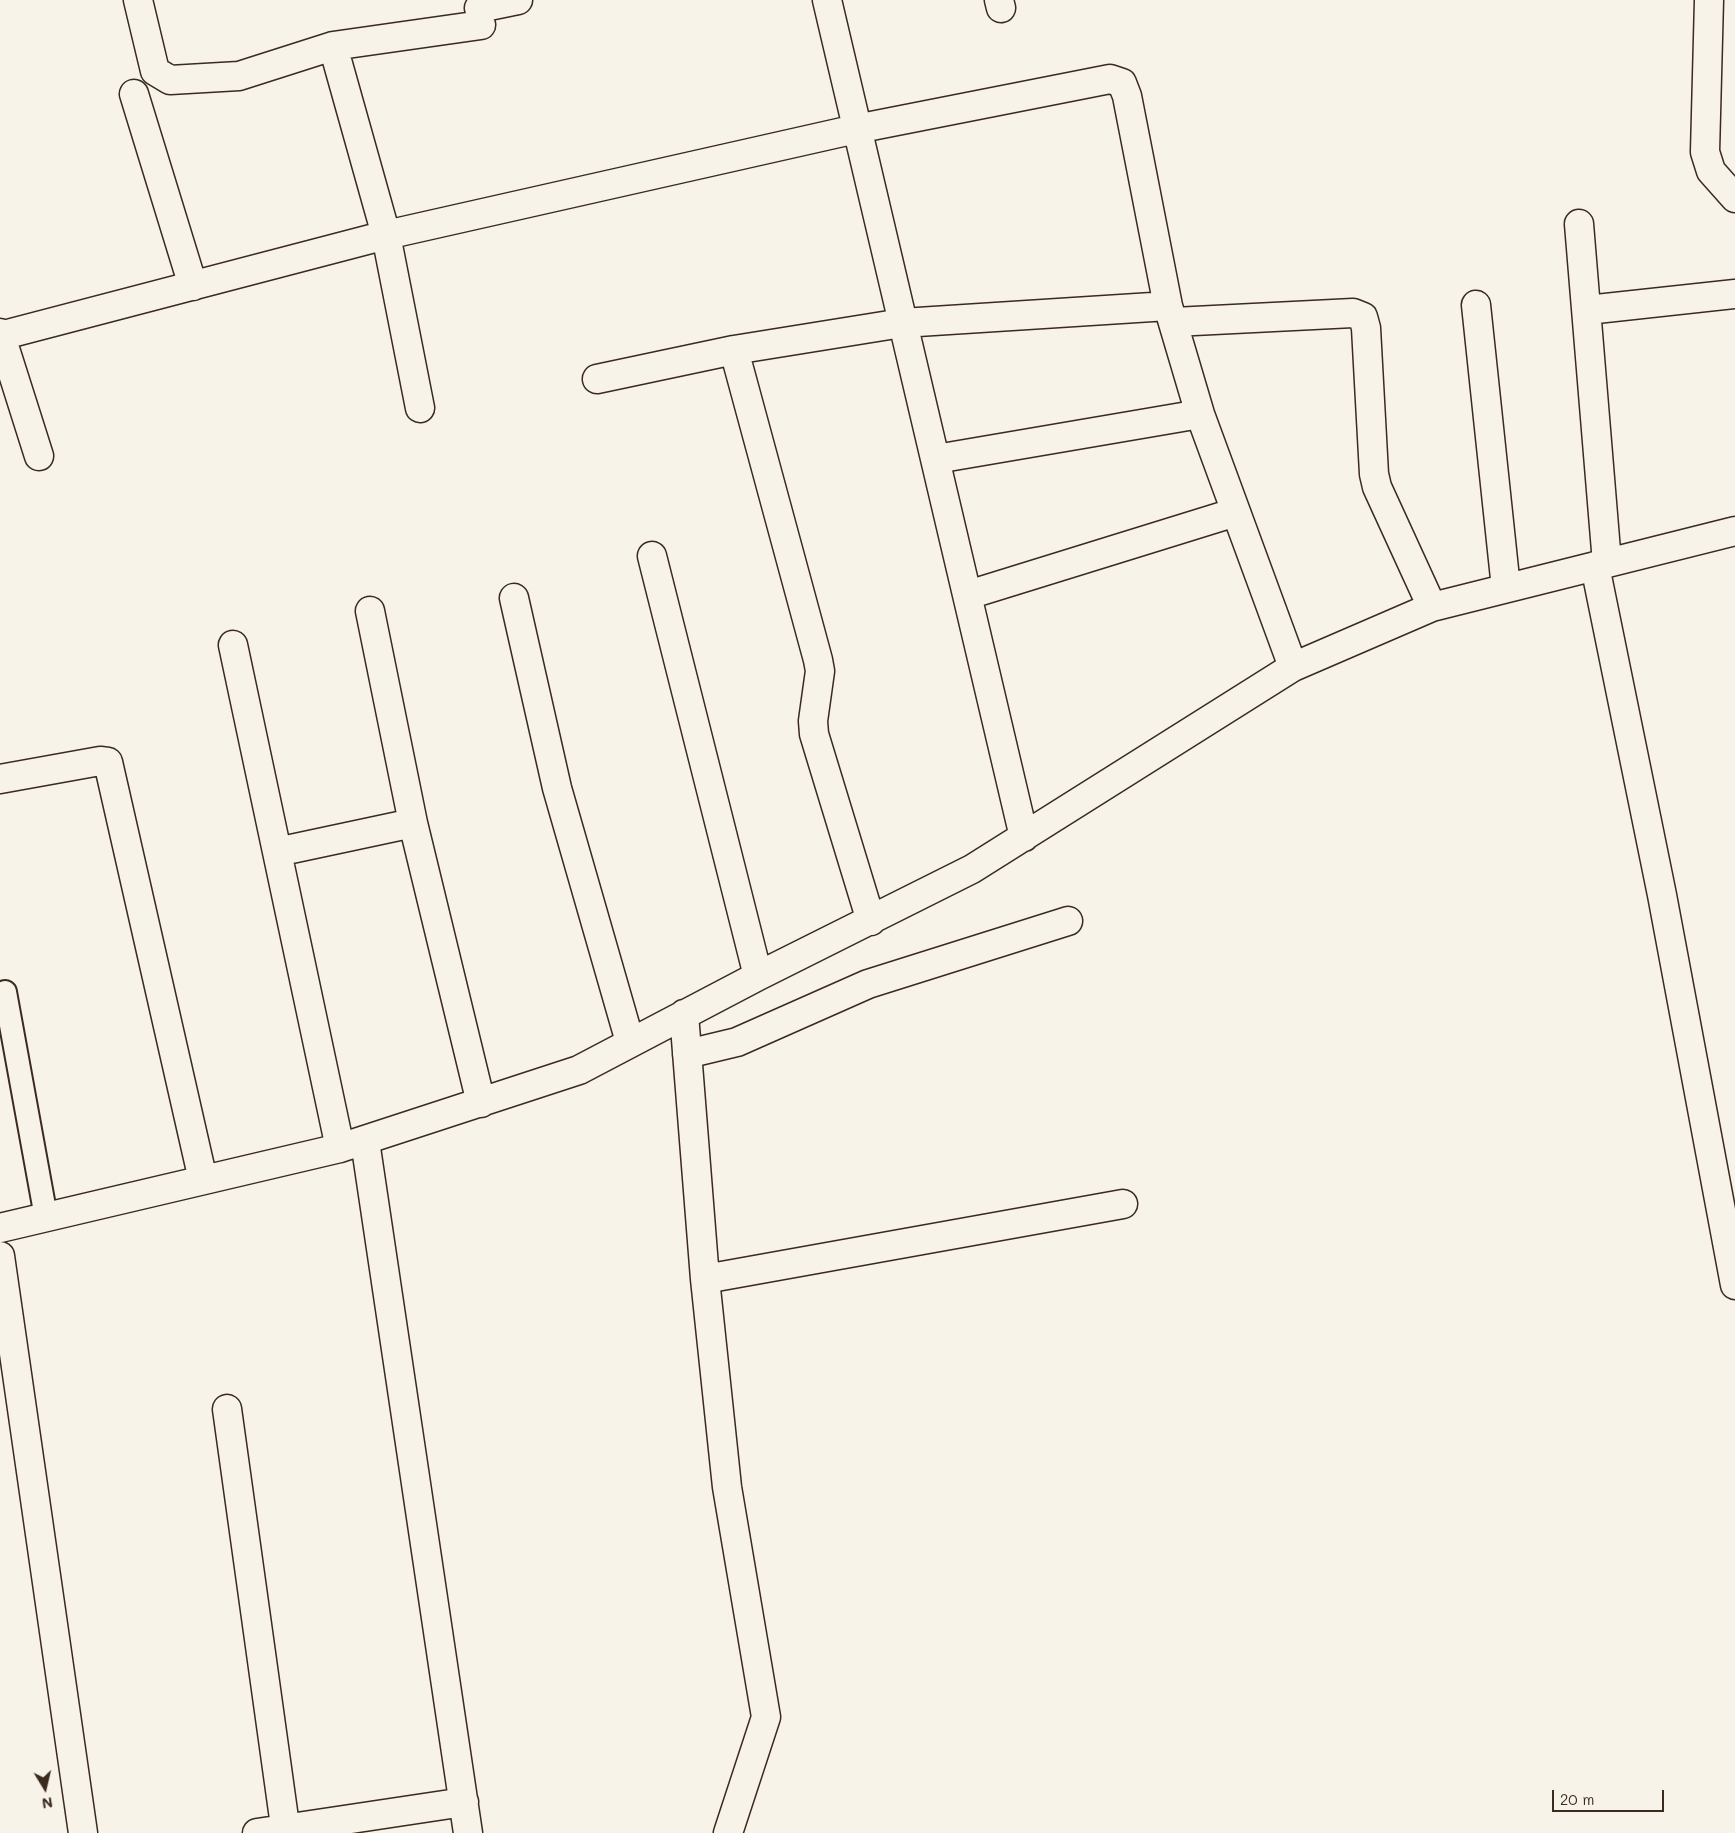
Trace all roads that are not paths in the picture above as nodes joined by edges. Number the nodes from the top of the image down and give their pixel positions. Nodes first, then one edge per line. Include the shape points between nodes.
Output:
1 (138, 0) edge
2 (518, 0) edge
3 (827, 0) edge
4 (1709, 0) edge
5 (333, 46) junction
6 (134, 94) dead end
7 (856, 129) junction
8 (1735, 198) edge
9 (1579, 224) dead end
10 (386, 235) junction
11 (193, 286) junction
12 (1735, 294) edge
13 (1476, 305) dead end
14 (1587, 310) junction
15 (1171, 314) junction
16 (902, 323) junction
17 (0, 335) edge
18 (734, 350) junction
19 (597, 379) dead end
20 (420, 408) dead end
21 (1200, 414) junction
22 (39, 456) dead end
23 (936, 459) junction
24 (1236, 512) junction
25 (1735, 531) edge
26 (652, 556) dead end
27 (1601, 564) junction
28 (1506, 588) junction
29 (968, 595) junction
30 (514, 598) dead end
31 (1432, 607) junction
32 (370, 611) dead end
33 (233, 645) dead end
34 (1293, 667) junction
35 (0, 779) edge
36 (413, 823) junction
37 (1024, 836) junction
38 (277, 852) junction
39 (871, 921) junction
40 (1068, 921) dead end
41 (758, 976) junction
42 (5, 992) dead end
43 (684, 1014) junction
44 (630, 1042) junction
45 (687, 1054) junction
46 (481, 1103) junction
47 (353, 1145) junction
48 (203, 1180) junction
49 (1123, 1204) dead end
50 (46, 1218) junction
51 (0, 1228) edge
52 (0, 1256) edge
53 (706, 1279) junction
54 (1734, 1285) edge
55 (227, 1408) dead end
56 (464, 1802) junction
57 (286, 1831) edge
58 (83, 1833) edge
59 (257, 1833) edge
60 (468, 1833) edge
61 (728, 1833) edge

1 - 5 street via 155,71 170,80 239,76
2 - 5 street via 480,16
3 - 7 street
4 - 8 street via 1705,152 1711,171
5 - 10 street
6 - 11 street
7 - 10 street
7 - 15 street via 1110,79 1122,83
7 - 16 street
9 - 14 street
10 - 11 street
10 - 20 street
11 - 17 street
12 - 14 street
13 - 28 street
14 - 27 street
15 - 16 street
15 - 21 street
15 - 31 street via 1353,313 1363,317 1377,487
16 - 18 street
16 - 23 street
17 - 22 street
18 - 19 street
18 - 39 street via 818,660 820,671 814,734
21 - 23 street
21 - 24 street
23 - 29 street
24 - 29 street
24 - 34 street
25 - 27 street
26 - 41 street
27 - 28 street
27 - 54 street
28 - 31 street
29 - 37 street
30 - 44 street via 557,788
31 - 34 street
32 - 36 street
33 - 38 street
34 - 37 street
35 - 48 street via 108,762
36 - 38 street
36 - 46 street
37 - 39 street via 972,869
38 - 47 street
39 - 41 street
40 - 45 street via 868,984 737,1042
41 - 43 street
42 - 50 lane
43 - 44 street
43 - 45 street
44 - 46 street via 579,1070
45 - 53 street
46 - 47 street
47 - 48 street
47 - 56 street
48 - 50 street
49 - 53 street
50 - 51 street
52 - 58 street
53 - 61 street via 727,1487 766,1717
55 - 57 street
56 - 57 street
56 - 60 street
57 - 59 street

